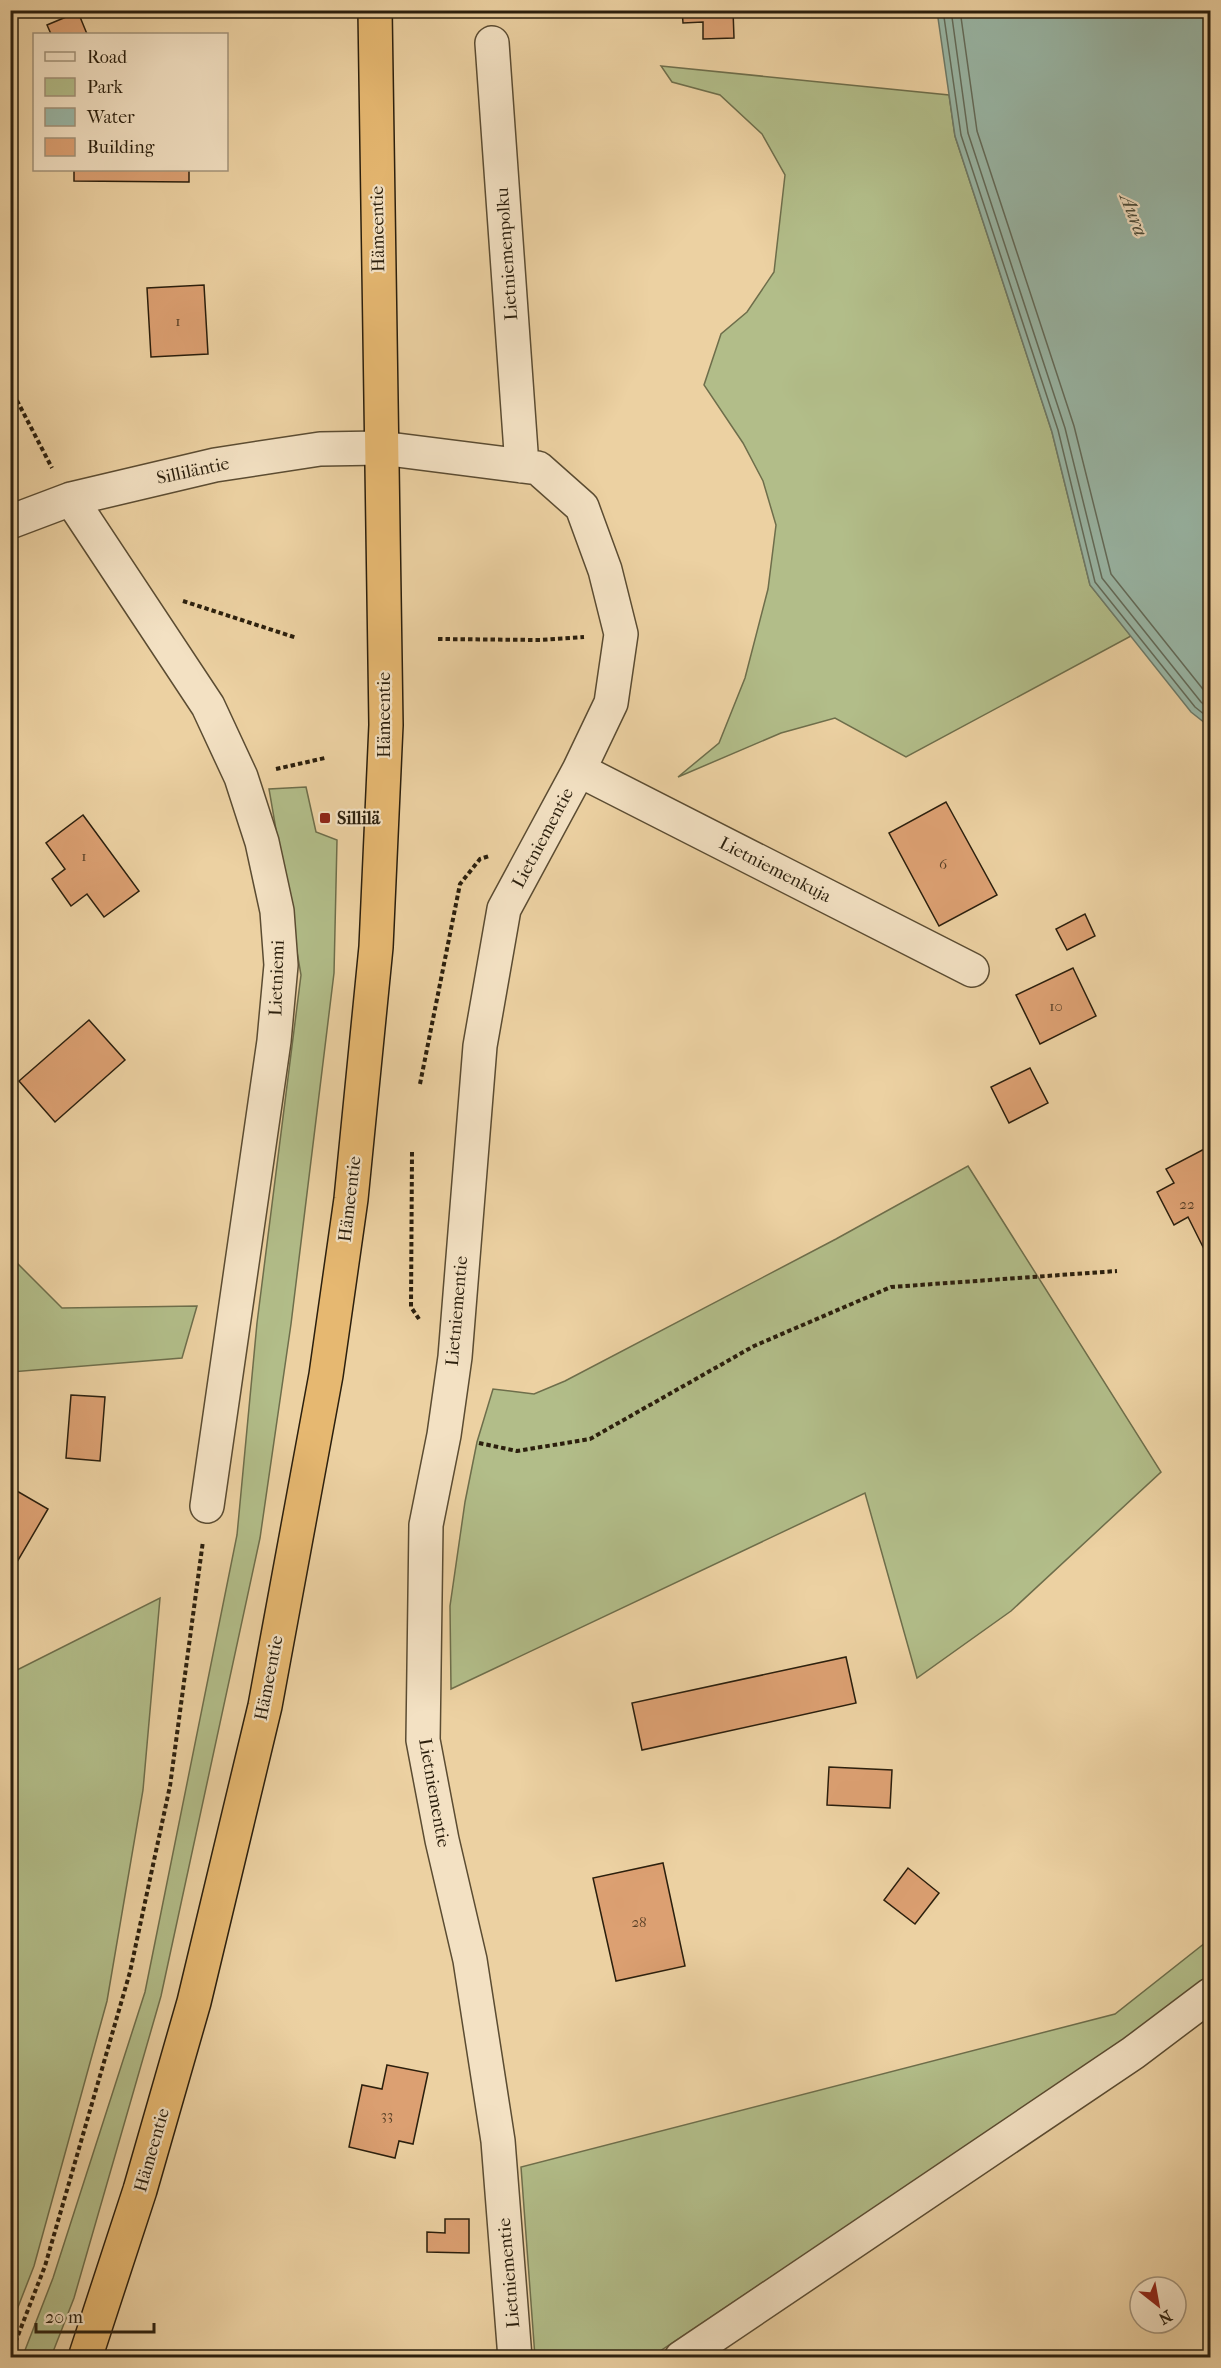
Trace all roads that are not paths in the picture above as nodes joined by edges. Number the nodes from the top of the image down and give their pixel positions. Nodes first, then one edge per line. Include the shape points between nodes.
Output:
1 (375, 10) edge
2 (492, 43) dead end
3 (381, 448) junction
4 (522, 466) junction
5 (71, 499) junction
6 (10, 522) edge
7 (579, 770) junction
8 (972, 970) dead end
9 (207, 1506) road end
10 (1210, 1995) edge
11 (85, 2358) edge
12 (515, 2358) edge
13 (681, 2358) edge

1 - 3 highway, Hämeentie
2 - 4 street, Lietniemenpolku
3 - 4 street, Lietniementie
3 - 5 street, Silliläntie via 320,449 215,465
3 - 11 highway, Hämeentie via 386,725 376,947 351,1198 326,1375 265,1706 196,1990 140,2190
4 - 7 street, Lietniementie via 538,468 582,507 605,570 621,634 611,703
5 - 6 street, Silliläntie
5 - 9 street, Lietniemi via 208,706 241,777 262,842 277,911 281,965 274,1041
7 - 8 street, Lietniemenkuja
7 - 12 street, Lietniementie via 504,909 480,1046 454,1357 426,1525 423,1740 470,1960 498,2141
10 - 13 street via 1133,2053

